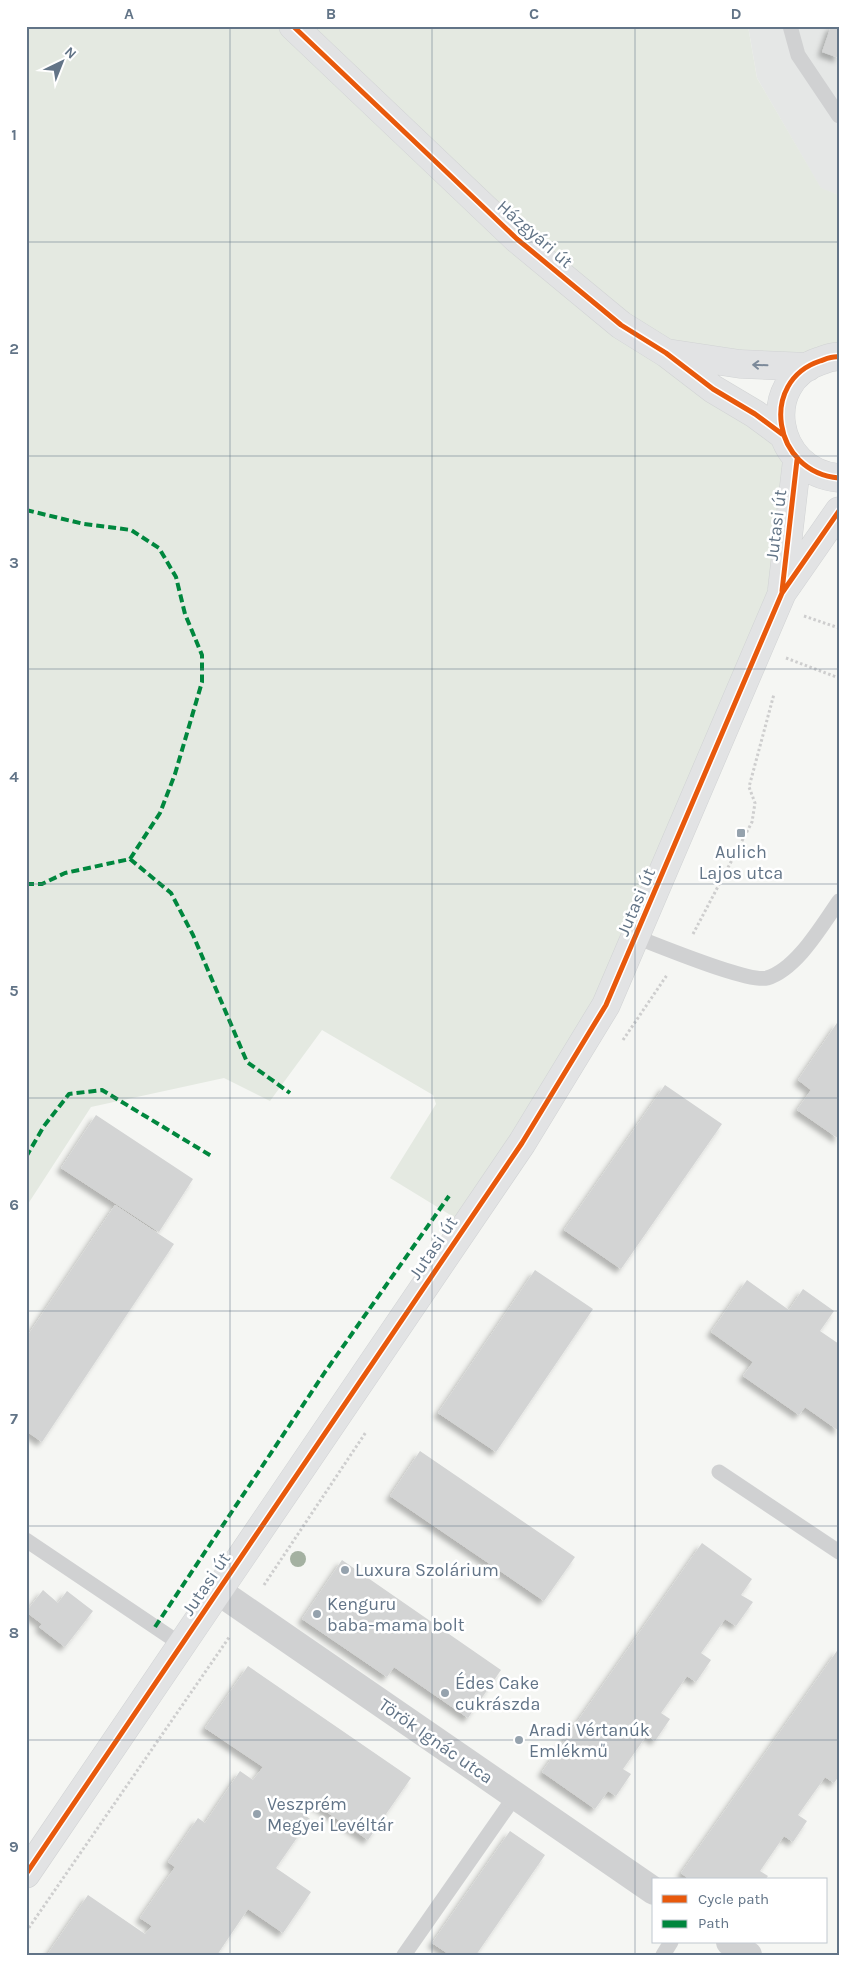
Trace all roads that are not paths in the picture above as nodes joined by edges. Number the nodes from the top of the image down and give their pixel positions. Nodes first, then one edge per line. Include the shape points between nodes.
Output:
1 (293, 26) edge
2 (790, 26) edge
3 (839, 116) edge
4 (666, 353) junction
5 (837, 354) edge
6 (808, 367) junction
7 (782, 434) junction
8 (797, 460) junction
9 (839, 478) edge
10 (839, 511) edge
11 (782, 593) junction
12 (839, 901) edge
13 (636, 936) junction
14 (719, 1472) dead end
15 (26, 1540) edge
16 (839, 1552) edge
17 (218, 1591) junction
18 (182, 1645) junction
19 (515, 1796) junction
20 (26, 1874) edge
21 (652, 1890) edge
22 (671, 1944) edge
23 (733, 1944) edge
24 (404, 1955) edge
25 (663, 1955) edge
26 (748, 1955) edge

1 - 4 street, Házgyári út via 517,238 621,325
2 - 3 lane via 798,55
6 -> 4 street, Házgyári út via 740,364
4 - 7 street, Házgyári út via 713,389
5 - 6 street
6 - 7 street via 795,379 785,396 781,414
7 - 8 street
8 - 9 street via 811,471
8 - 11 street, Jutasi út
10 - 11 street, Jutasi út
11 - 13 street, Jutasi út
12 - 13 lane via 812,940 788,965 766,978 735,973
13 - 17 street, Jutasi út via 606,1005 522,1144
14 - 16 lane
15 - 18 lane
17 - 18 street, Jutasi út
17 - 19 street, Török Ignác utca
18 - 20 street, Jutasi út
19 - 21 street, Török Ignác utca
19 - 24 lane
22 - 25 lane
23 - 26 street

